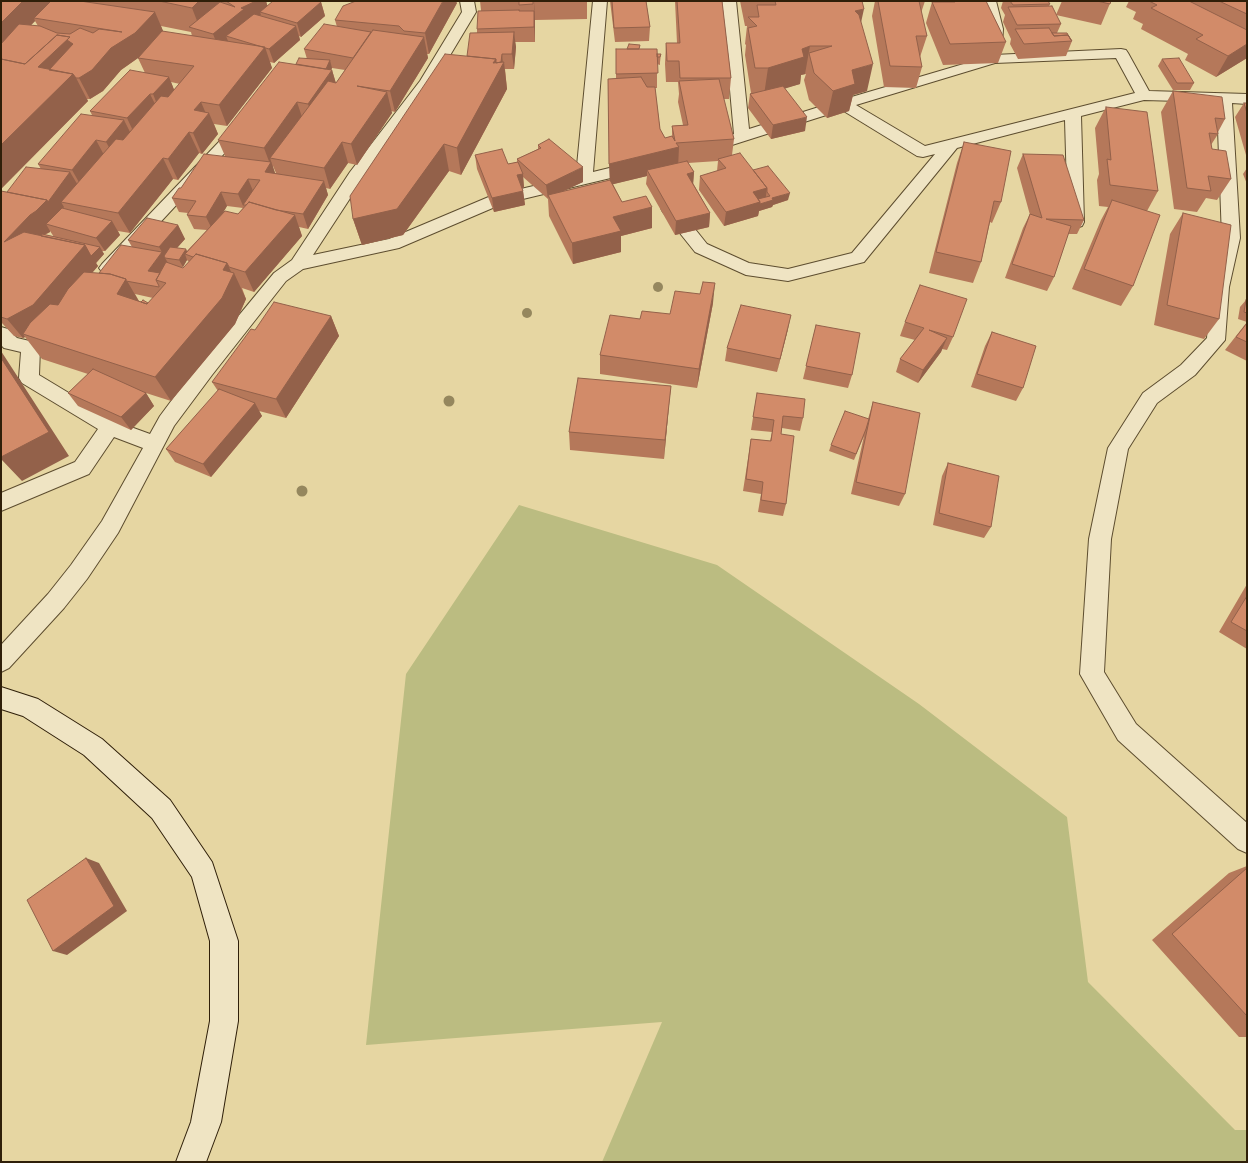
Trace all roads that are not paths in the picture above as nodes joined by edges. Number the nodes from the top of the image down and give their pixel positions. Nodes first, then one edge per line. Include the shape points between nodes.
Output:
1 (467, 1) edge
2 (600, 1) edge
3 (728, 1) edge
4 (989, 1) edge
5 (994, 59) junction
6 (868, 80) edge
7 (1144, 95) junction
8 (870, 96) junction
9 (1224, 98) junction
10 (1247, 99) edge
11 (1124, 100) junction
12 (843, 104) junction
13 (1136, 111) edge
14 (1073, 113) junction
15 (254, 114) edge
16 (742, 137) junction
17 (952, 144) junction
18 (693, 153) edge
19 (644, 169) edge
20 (584, 178) junction
21 (659, 196) edge
22 (1076, 228) edge
23 (298, 264) junction
24 (96, 280) edge
25 (1, 334) edge
26 (110, 427) junction
27 (155, 444) junction
28 (1, 502) edge
29 (1, 662) edge
30 (1, 698) edge
31 (1247, 840) edge
32 (191, 1162) edge

1 - 23 street via 470,12 427,82 356,176
2 - 20 street
3 - 16 street
4 - 5 street via 996,28
5 - 7 street via 1121,52
5 - 8 street
6 - 8 street
7 - 9 street
7 - 11 street
8 - 12 street
9 - 10 street
9 - 31 street via 1231,238 1220,287 1216,340 1188,370 1150,398 1118,448 1100,539 1092,674 1127,732
11 - 13 street
11 - 14 street
12 - 16 street
12 - 17 street via 923,152
14 - 17 street
14 - 22 street
15 - 24 street
16 - 18 street
17 - 21 street via 858,258 788,274 746,269 701,248
19 - 20 street
20 - 23 street via 497,200 393,244
23 - 27 street via 280,277 205,370 167,421
25 - 26 street via 11,343 37,343 29,378
26 - 27 street
26 - 28 street via 82,468
27 - 29 street via 110,527 92,553 56,601
30 - 32 street via 30,707 93,747 161,809 203,871 224,941 224,1021 206,1122

